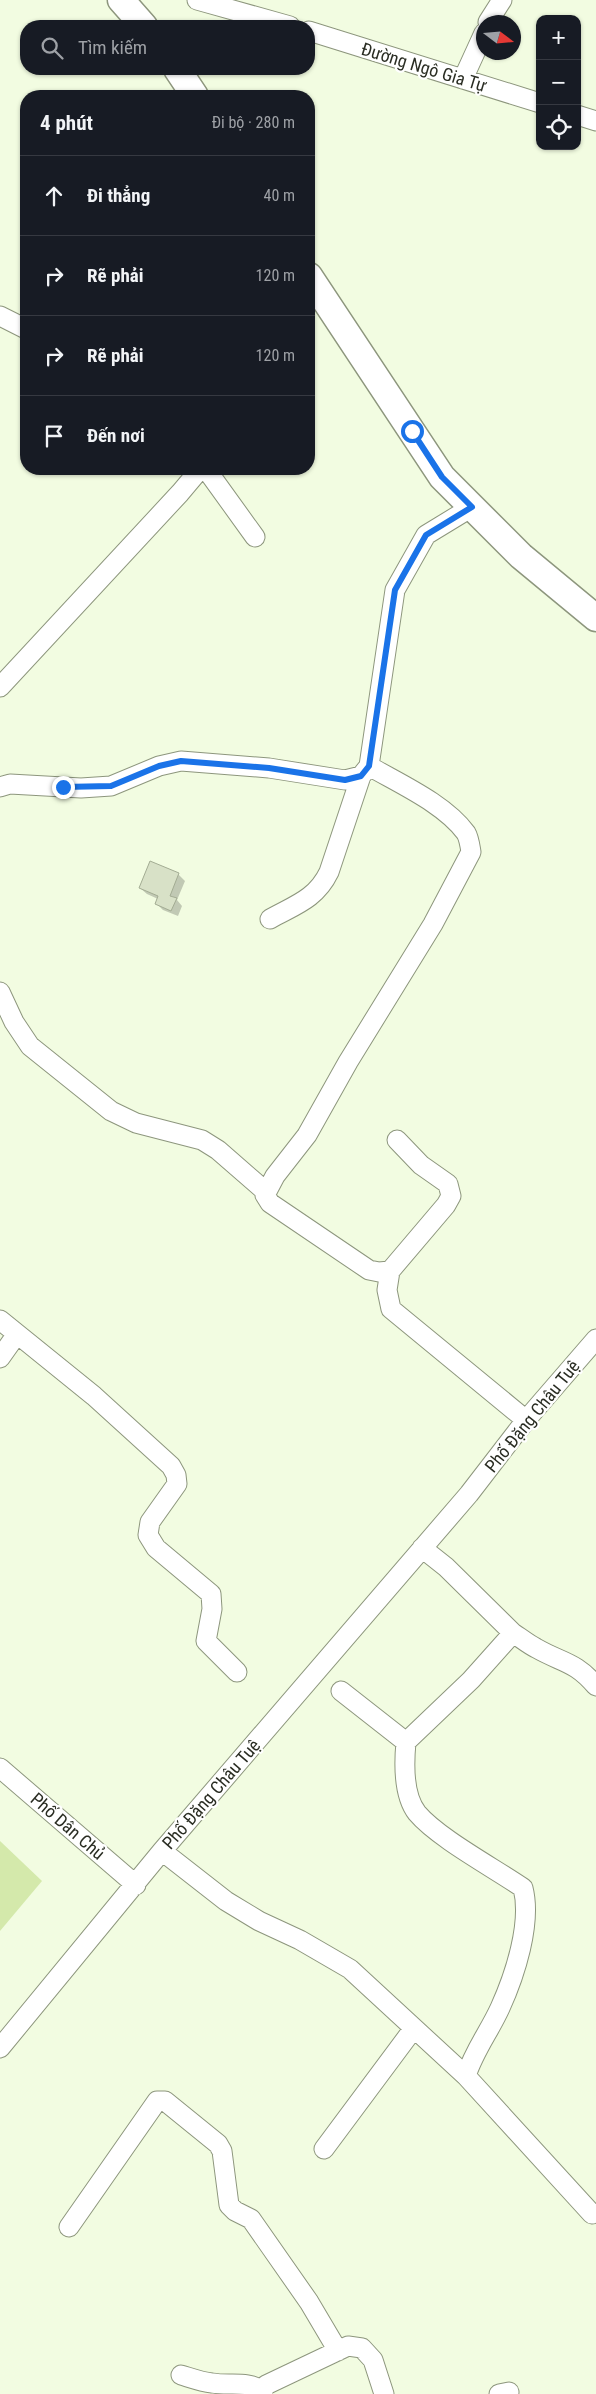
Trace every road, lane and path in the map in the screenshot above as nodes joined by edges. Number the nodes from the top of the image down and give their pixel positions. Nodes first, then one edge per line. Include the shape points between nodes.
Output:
1 (121, 0) edge
2 (197, 0) edge
3 (502, 0) edge
4 (492, 15) edge
5 (139, 20) edge
6 (269, 20) edge
7 (315, 33) edge
8 (476, 51) edge
9 (181, 75) edge
10 (463, 79) junction
11 (191, 90) edge
12 (536, 102) edge
13 (581, 116) edge
14 (596, 121) edge
15 (315, 285) edge
16 (0, 316) edge
17 (20, 325) edge
18 (195, 475) edge
19 (210, 475) edge
20 (472, 507) junction
21 (255, 537) dead end
22 (596, 618) edge
23 (0, 687) edge
24 (365, 771) junction
25 (0, 787) edge
26 (270, 919) dead end
27 (0, 992) edge
28 (396, 1140) dead end
29 (265, 1195) junction
30 (390, 1271) junction
31 (0, 1320) edge
32 (18, 1334) junction
33 (596, 1339) edge
34 (0, 1358) edge
35 (526, 1420) junction
36 (424, 1546) junction
37 (513, 1633) junction
38 (237, 1672) dead end
39 (596, 1686) edge
40 (341, 1691) dead end
41 (406, 1742) junction
42 (0, 1768) edge
43 (162, 1851) junction
44 (136, 1885) junction
45 (414, 2028) junction
46 (0, 2048) edge
47 (466, 2076) junction
48 (324, 2149) dead end
49 (592, 2214) dead end
50 (69, 2227) dead end
51 (338, 2351) junction
52 (181, 2375) dead end
53 (262, 2393) edge
54 (384, 2394) edge

1 - 5 street
2 - 6 street
3 - 4 street
7 - 10 street, Đường Ngô Gia Tự
8 - 10 street
9 - 11 street
10 - 12 street, Đường Ngô Gia Tự
13 - 14 street
15 - 20 street via 442,477
16 - 17 street
18 - 23 street
19 - 21 street
20 - 22 street via 521,556
20 - 24 street via 426,535 395,590
24 - 25 street via 345,780 269,768 181,761 159,766 111,786 81,788 10,784
24 - 26 street via 323,884 315,894
24 - 29 street via 418,794 453,819 467,834 471,852 433,924 307,1135 275,1176
27 - 29 street via 30,1046 111,1111 136,1123 202,1140 265,1191
28 - 30 street via 421,1165 448,1184 451,1196
29 - 30 street via 270,1203 368,1270
30 - 35 street via 386,1290 391,1309
31 - 32 street
32 - 34 street
32 - 38 street via 94,1396 171,1466 177,1484 150,1522 148,1535 156,1548 211,1594 212,1609 206,1641
33 - 35 street, Phố Đặng Châu Tuệ
35 - 36 street, Phố Đặng Châu Tuệ
36 - 37 street
36 - 43 street, Phố Đặng Châu Tuệ
37 - 39 street via 584,1672
37 - 41 street
40 - 41 street
41 - 47 street via 408,1793 416,1812 441,1834 523,1888 526,1900 515,1970
42 - 44 street, Phố Dân Chủ
43 - 44 street, Phố Đặng Châu Tuệ
43 - 45 street via 259,1922 300,1940 350,1969
44 - 46 street, Phố Đặng Châu Tuệ
45 - 47 street
45 - 48 street
47 - 49 street
50 - 51 street via 157,2101 165,2101 218,2144 222,2151 230,2205 252,2219
51 - 53 street via 266,2385
51 - 54 street via 348,2346 362,2348 373,2360
52 - 53 street via 210,2383 243,2383 256,2386

